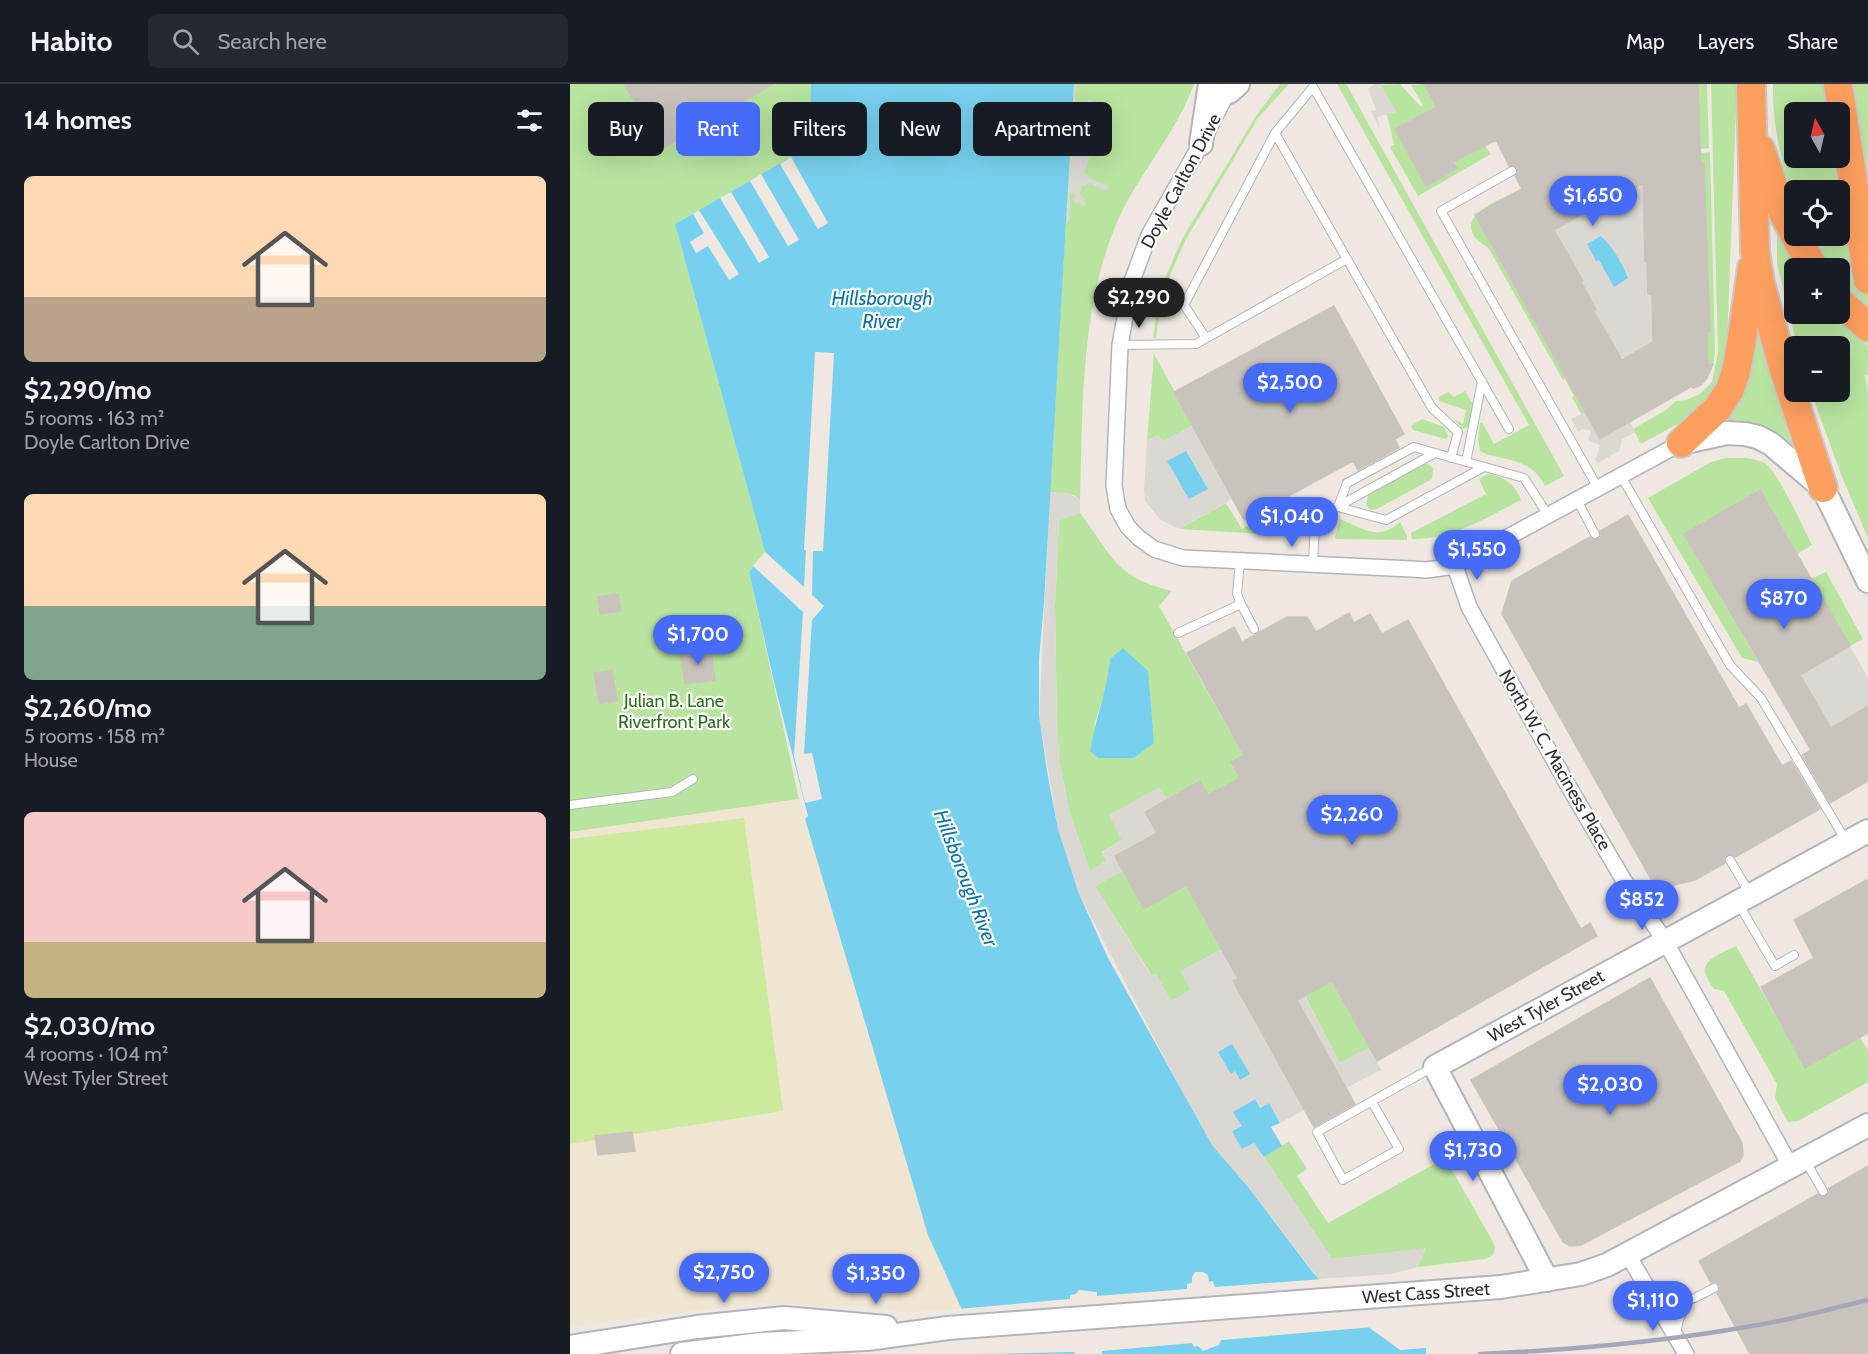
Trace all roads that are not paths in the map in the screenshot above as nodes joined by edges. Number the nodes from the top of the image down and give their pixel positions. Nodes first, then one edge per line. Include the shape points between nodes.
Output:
1 (1751, 84) edge
2 (1838, 84) edge
3 (1227, 86) edge
4 (1751, 115) junction
5 (1275, 133) junction
6 (1201, 144) joint
7 (1512, 171) dead end
8 (1784, 210) edge
9 (1755, 251) junction
10 (1347, 259) junction
11 (1868, 278) edge
12 (1850, 311) edge
13 (1868, 327) edge
14 (1206, 338) junction
15 (1120, 345) junction
16 (1482, 381) junction
17 (1509, 429) dead end
18 (1681, 443) junction
19 (1435, 453) junction
20 (1451, 458) junction
21 (1466, 462) junction
22 (1484, 467) junction
23 (1621, 476) junction
24 (1598, 488) junction
25 (1823, 488) junction
26 (1577, 500) junction
27 (1338, 507) junction
28 (1548, 515) junction
29 (1595, 534) dead end
30 (1240, 561) junction
31 (1313, 565) junction
32 (1455, 566) junction
33 (1868, 580) edge
34 (1241, 604) junction
35 (1254, 629) dead end
36 (1178, 633) dead end
37 (693, 778) dead end
38 (570, 806) edge
39 (1868, 831) edge
40 (1847, 842) junction
41 (1730, 860) dead end
42 (1744, 898) junction
43 (1665, 941) junction
44 (1794, 955) dead end
45 (1435, 1067) junction
46 (1372, 1102) junction
47 (1868, 1125) edge
48 (1798, 1164) junction
49 (1823, 1191) dead end
50 (1628, 1255) junction
51 (1547, 1280) junction
52 (1714, 1288) dead end
53 (1649, 1292) junction
54 (1686, 1303) junction
55 (697, 1327) junction
56 (948, 1328) junction
57 (1676, 1338) junction
58 (570, 1347) edge
59 (694, 1353) edge
60 (1686, 1354) edge

1 - 4 highway
2 - 11 highway
3 - 6 street
4 - 8 highway
4 - 9 highway
5 - 10 lane
5 - 14 lane via 1184,305
5 - 16 lane via 1313,87
6 - 15 street, Doyle Carlton Drive via 1149,235 1131,284
7 - 24 lane via 1441,211
9 - 18 highway via 1736,372 1729,391 1718,408
9 - 25 highway via 1783,368
10 - 14 lane
10 - 20 lane via 1432,408 1458,432
12 - 13 highway
14 - 15 lane via 1196,344
15 - 30 street, Doyle Carlton Drive via 1114,486 1118,509 1128,527 1154,549 1183,558
16 - 17 lane
16 - 21 lane
18 - 23 street
18 - 25 street via 1727,433 1758,437
19 - 20 lane
19 - 27 lane
19 - 27 lane via 1414,447 1347,483
20 - 21 lane
21 - 22 lane
22 - 27 lane via 1386,519
22 - 28 lane via 1524,477
23 - 24 street
23 - 40 lane via 1730,665 1761,698
24 - 26 street
25 - 33 street
26 - 28 street
26 - 29 lane
27 - 31 lane via 1315,519
28 - 32 street
30 - 31 street
30 - 34 lane
31 - 32 street via 1427,570
32 - 43 street, North W. C. Maciness Place via 1469,607 1563,777
34 - 35 lane
34 - 36 lane
37 - 38 lane via 672,792
39 - 40 street, West Tyler Street
40 - 42 street, West Tyler Street
41 - 42 lane
42 - 43 street, West Tyler Street
42 - 44 lane via 1775,966
43 - 45 street, West Tyler Street
43 - 48 street, North W. C. Maciness Place
45 - 46 lane
45 - 51 street
46 - 46 lane via 1317,1132 1343,1180 1399,1149
47 - 48 street, West Cass Street
48 - 49 lane
48 - 50 street, West Cass Street
50 - 51 street, West Cass Street via 1581,1274
50 - 53 street
51 - 56 street, West Cass Street via 1501,1287
52 - 54 lane
53 - 54 lane via 1667,1302
53 - 57 street
54 - 57 lane
55 - 56 street, West Cass Street via 784,1318
55 - 58 street, West Cass Street
55 - 59 street
56 - 59 street, West Cass Street via 867,1339 761,1344
57 - 60 street

